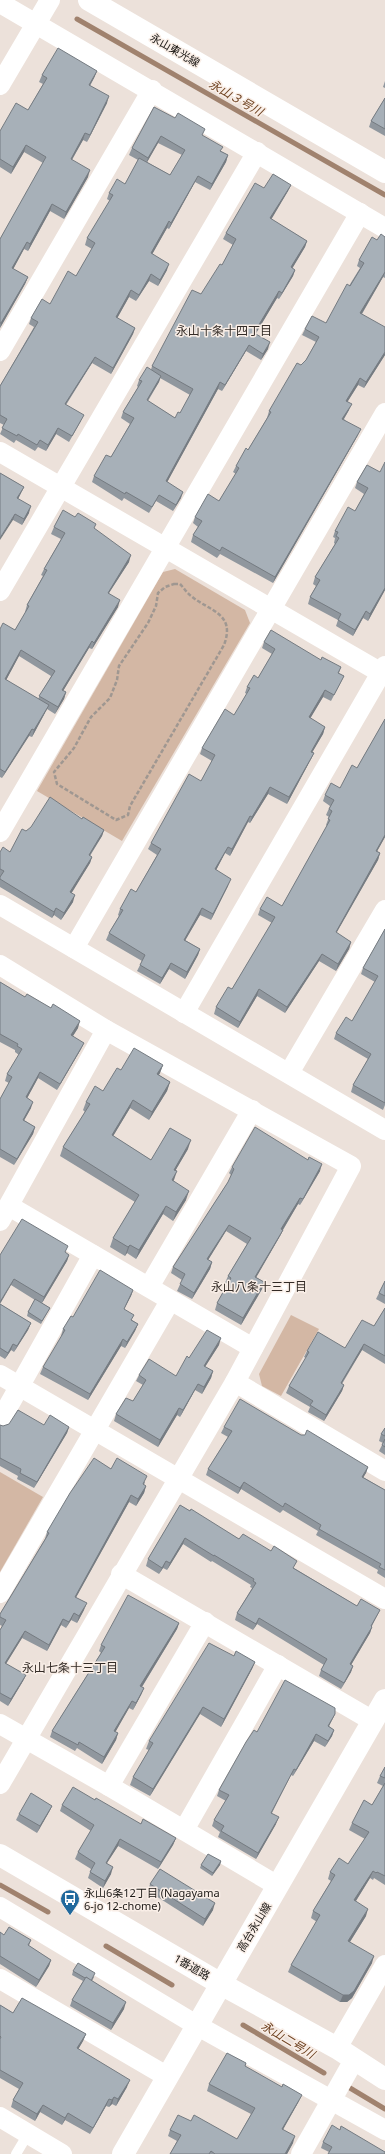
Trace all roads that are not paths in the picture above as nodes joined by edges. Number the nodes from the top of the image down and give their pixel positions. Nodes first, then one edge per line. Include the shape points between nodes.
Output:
1 (50, 0) edge
2 (89, 0) edge
3 (0, 2) edge
4 (36, 23) junction
5 (0, 86) edge
6 (152, 90) junction
7 (258, 152) junction
8 (385, 172) edge
9 (360, 213) junction
10 (385, 228) edge
11 (0, 351) edge
12 (385, 413) edge
13 (0, 452) edge
14 (60, 488) junction
15 (166, 548) junction
16 (0, 591) edge
17 (270, 609) junction
18 (384, 671) edge
19 (0, 832) edge
20 (0, 905) edge
21 (385, 910) edge
22 (74, 948) junction
23 (0, 966) edge
24 (184, 1013) junction
25 (106, 1030) junction
26 (289, 1073) junction
27 (252, 1110) junction
28 (385, 1130) edge
29 (4, 1213) edge
30 (93, 1255) junction
31 (149, 1287) junction
32 (170, 1301) junction
33 (253, 1348) junction
34 (0, 1375) edge
35 (235, 1382) junction
36 (20, 1387) junction
37 (0, 1421) edge
38 (94, 1430) junction
39 (385, 1471) edge
40 (178, 1479) junction
41 (121, 1574) junction
42 (0, 1593) edge
43 (385, 1599) edge
44 (205, 1622) junction
45 (278, 1665) junction
46 (385, 1700) edge
47 (373, 1721) junction
48 (0, 1724) edge
49 (26, 1740) junction
50 (0, 1784) edge
51 (109, 1786) junction
52 (184, 1830) junction
53 (0, 1855) edge
54 (278, 1886) junction
55 (0, 1907) edge
56 (385, 1965) edge
57 (0, 1979) edge
58 (221, 1984) junction
59 (198, 2026) junction
60 (345, 2054) junction
61 (168, 2078) junction
62 (385, 2079) edge
63 (332, 2100) junction
64 (0, 2117) edge
65 (385, 2130) edge
66 (28, 2134) junction
67 (16, 2154) edge
68 (62, 2154) edge
69 (123, 2154) edge
70 (300, 2154) edge

1 - 4 street
2 - 8 street, 永山東光線
3 - 4 street
4 - 5 street
4 - 6 street
6 - 7 street
6 - 11 street
7 - 9 street
7 - 14 street
9 - 10 street
9 - 15 street
12 - 17 street
13 - 14 street
14 - 15 street
14 - 16 street
15 - 17 street
15 - 19 street
17 - 18 street
17 - 22 street
18 - 24 street
20 - 22 street
21 - 26 street
22 - 24 street
23 - 25 street
24 - 26 street
25 - 27 street
25 - 29 street
26 - 28 street
27 - 31 street
27 - 33 street via 351,1166
29 - 30 street
30 - 31 street
30 - 36 street
31 - 32 street
32 - 33 street
32 - 38 street
33 - 35 street
34 - 36 street
35 - 39 street
35 - 40 street
36 - 37 street
36 - 38 street
38 - 40 street
38 - 42 street
40 - 41 street
40 - 43 street
41 - 44 street
41 - 49 street
44 - 45 street
44 - 51 street
45 - 47 street
45 - 52 street
46 - 47 street, 高台永山線
47 - 54 street, 高台永山線
48 - 49 street
49 - 50 street
49 - 51 street
51 - 52 street
52 - 54 street
53 - 58 street, 1番道路
54 - 58 street, 高台永山線
55 - 59 street
56 - 60 street
57 - 61 street
58 - 59 street, 高台永山線
58 - 60 street, 1番道路
59 - 61 street, 高台永山線
59 - 63 street
60 - 62 street, 1番道路
60 - 63 street
61 - 69 street, 高台永山線
63 - 65 street
63 - 70 street
64 - 66 street
66 - 67 lane
66 - 68 street

